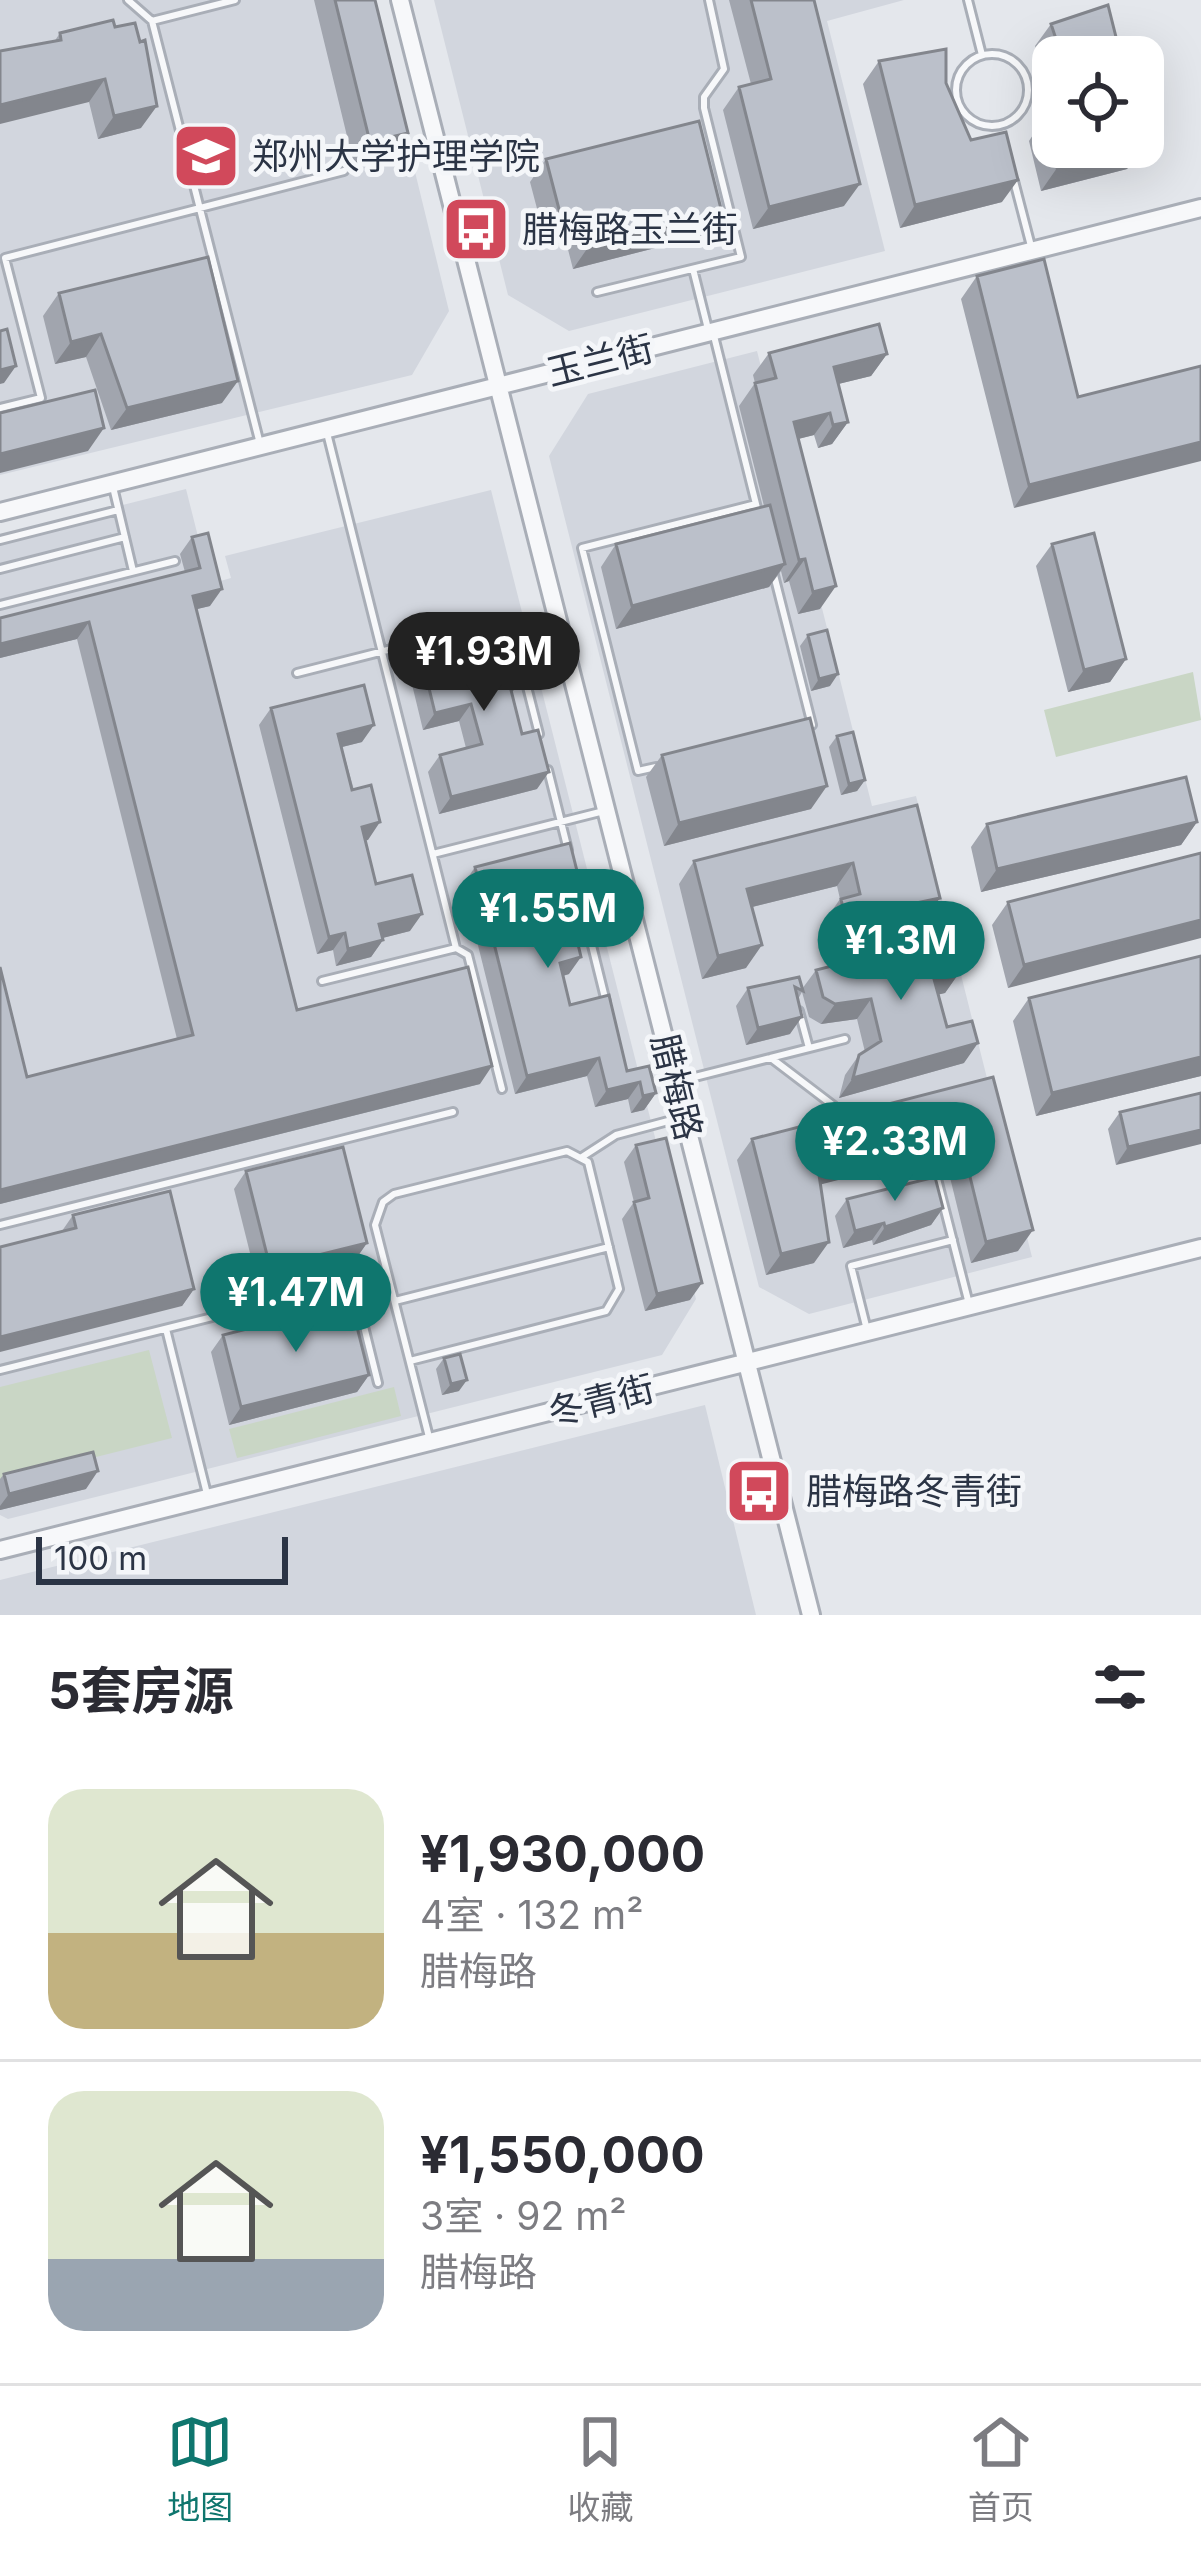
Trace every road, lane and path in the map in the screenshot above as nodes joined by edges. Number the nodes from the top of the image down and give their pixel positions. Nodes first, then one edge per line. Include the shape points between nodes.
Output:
1 (128, 0) edge
2 (235, 0) edge
3 (400, 0) edge
4 (709, 0) edge
5 (968, 0) edge
6 (152, 21) junction
7 (982, 56) junction
8 (1000, 126) junction
9 (1005, 146) edge
10 (1011, 167) edge
11 (344, 171) dead end
12 (200, 208) junction
13 (1201, 208) edge
14 (1032, 251) junction
15 (693, 268) junction
16 (597, 292) dead end
17 (711, 332) junction
18 (499, 386) junction
19 (0, 408) edge
20 (326, 429) junction
21 (261, 446) junction
22 (112, 484) junction
23 (756, 504) junction
24 (118, 511) junction
25 (0, 512) edge
26 (762, 527) edge
27 (125, 537) junction
28 (0, 540) edge
29 (175, 561) dead end
30 (0, 568) edge
31 (134, 571) junction
32 (773, 571) edge
33 (0, 604) edge
34 (516, 642) edge
35 (382, 652) junction
36 (522, 664) edge
37 (297, 673) dead end
38 (790, 733) edge
39 (660, 766) edge
40 (607, 811) junction
41 (561, 822) junction
42 (433, 854) junction
43 (456, 948) junction
44 (322, 981) dead end
45 (799, 1008) edge
46 (611, 1023) edge
47 (845, 1039) dead end
48 (809, 1048) junction
49 (771, 1058) junction
50 (676, 1082) junction
51 (502, 1089) dead end
52 (834, 1106) dead end
53 (453, 1112) dead end
54 (685, 1117) junction
55 (582, 1157) junction
56 (934, 1167) dead end
57 (0, 1226) edge
58 (953, 1240) junction
59 (609, 1247) junction
60 (1201, 1248) edge
61 (394, 1301) junction
62 (969, 1308) junction
63 (166, 1329) junction
64 (868, 1334) junction
65 (410, 1361) junction
66 (747, 1365) junction
67 (0, 1370) edge
68 (378, 1383) dead end
69 (430, 1441) junction
70 (208, 1497) junction
71 (0, 1550) edge
72 (811, 1615) edge

1 - 6 lane
2 - 6 lane
3 - 18 street, 腊梅路
4 - 15 lane via 724,69 704,108 741,257
5 - 7 lane
6 - 12 lane
7 - 8 lane via 962,68 956,97 970,120
7 - 8 lane via 1014,62 1028,85 1021,112
8 - 9 lane
10 - 14 lane
11 - 12 lane
12 - 19 lane via 5,257 41,398
12 - 21 lane
13 - 14 street, 玉兰街
14 - 17 street, 玉兰街
15 - 16 lane
15 - 17 lane
17 - 18 street, 玉兰街
17 - 23 lane
18 - 20 street, 玉兰街
18 - 40 street, 腊梅路
20 - 21 street, 玉兰街
20 - 35 lane
21 - 22 street, 玉兰街
22 - 24 lane
22 - 25 street, 玉兰街
23 - 26 lane
23 - 39 lane via 582,548 638,771
24 - 27 lane
24 - 28 lane
27 - 30 lane
27 - 31 lane
29 - 31 lane
31 - 33 lane
32 - 38 lane via 812,728
34 - 35 lane via 510,619
35 - 37 lane
35 - 42 lane
36 - 41 lane
40 - 41 lane
40 - 50 street, 腊梅路
41 - 42 lane
41 - 46 lane
42 - 43 lane
43 - 44 lane
43 - 51 lane via 468,955
45 - 48 lane
47 - 48 lane
48 - 49 lane
49 - 50 lane
49 - 52 lane
50 - 54 street, 腊梅路
53 - 57 lane
54 - 55 lane via 601,1141
54 - 66 street, 腊梅路
55 - 59 lane
55 - 61 lane via 568,1150 383,1202 375,1225
56 - 58 lane
58 - 62 lane
58 - 64 lane via 851,1266
59 - 61 lane
59 - 65 lane via 620,1289 606,1312
60 - 62 street, 冬青街
61 - 65 lane
62 - 64 street, 冬青街
63 - 67 lane
63 - 68 lane via 353,1282
63 - 70 lane
64 - 66 street, 冬青街
65 - 69 lane
66 - 69 street, 冬青街
66 - 72 street, 腊梅路
69 - 70 street, 冬青街
70 - 71 street, 冬青街

